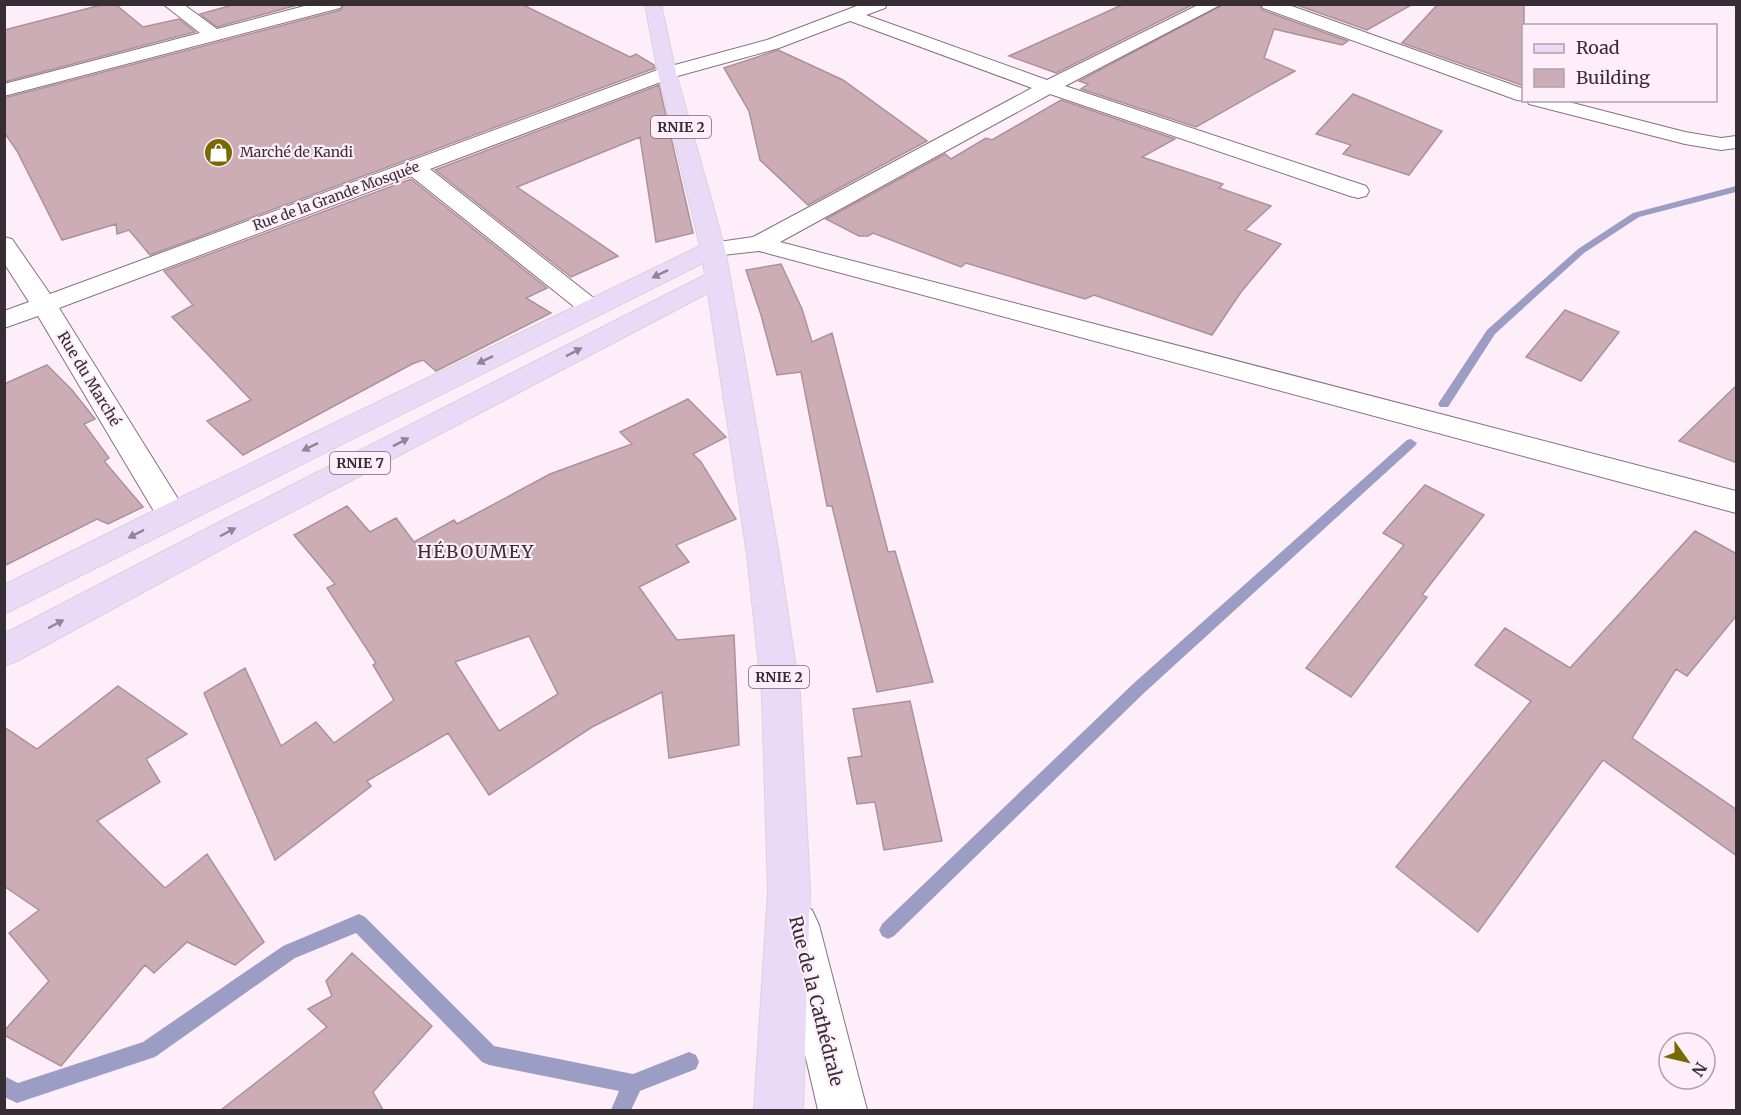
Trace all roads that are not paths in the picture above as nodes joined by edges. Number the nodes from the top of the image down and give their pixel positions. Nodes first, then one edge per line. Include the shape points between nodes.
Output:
1 (171, 4) edge
2 (334, 4) edge
3 (653, 4) edge
4 (879, 4) edge
5 (1214, 4) edge
6 (1269, 4) edge
7 (850, 15) junction
8 (214, 35) junction
9 (667, 73) junction
10 (1048, 87) junction
11 (4, 90) edge
12 (1522, 95) edge
13 (1544, 102) edge
14 (1737, 142) edge
15 (414, 167) junction
16 (1358, 191) dead end
17 (4, 244) edge
18 (759, 244) junction
19 (715, 263) junction
20 (44, 305) junction
21 (591, 308) junction
22 (4, 320) edge
23 (1737, 502) edge
24 (172, 515) junction
25 (4, 601) edge
26 (4, 651) edge
27 (789, 891) junction
28 (779, 1110) edge
29 (843, 1110) edge

1 - 8 street
2 - 8 street
3 - 9 main road, RNIE 2
4 - 7 street, Rue de la Grande Mosquée
5 - 10 street
6 - 12 street
7 - 9 street, Rue de la Grande Mosquée via 763,47
7 - 10 street
8 - 11 street
9 - 15 street, Rue de la Grande Mosquée
9 - 19 main road, RNIE 2
10 - 16 street
10 - 18 street
13 - 14 street via 1685,138 1721,144
15 - 20 street, Rue de la Grande Mosquée
15 - 21 street
17 - 20 street, Rue du Marché
18 - 19 street
18 - 23 street
19 -> 21 main road, RNIE 7
26 -> 19 main road, RNIE 7
19 - 27 main road, RNIE 2 via 763,555 781,694
20 - 22 street, Rue de la Grande Mosquée
20 - 24 street, Rue du Marché
21 -> 24 main road, RNIE 7
24 -> 25 main road, RNIE 7
27 - 28 main road, RNIE 2
27 - 29 street, Rue de la Cathédrale

